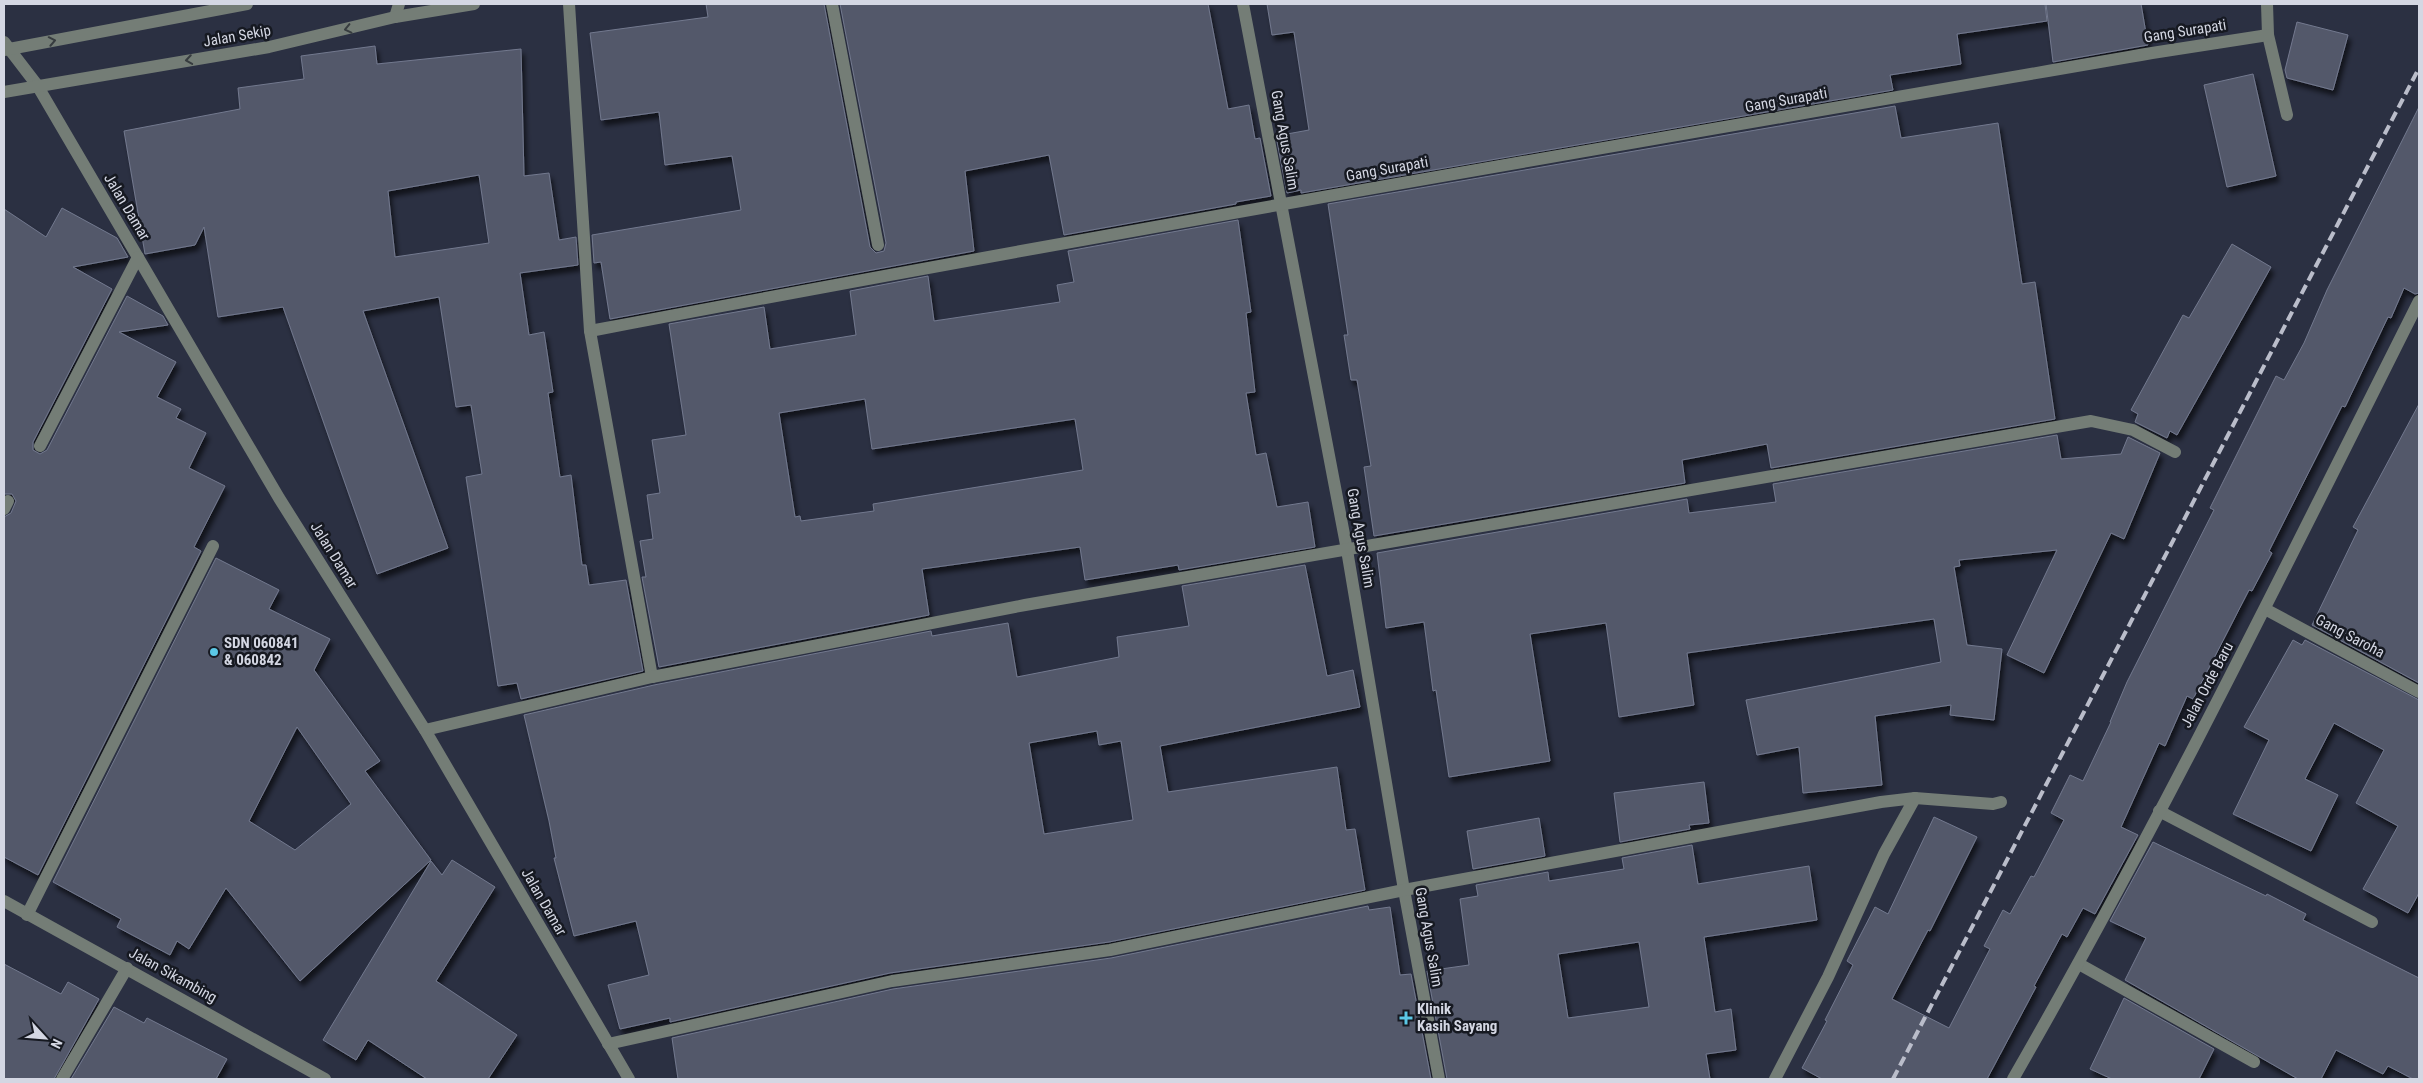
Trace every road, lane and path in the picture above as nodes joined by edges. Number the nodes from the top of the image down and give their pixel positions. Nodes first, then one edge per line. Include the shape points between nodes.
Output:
1 (247, 4) edge
2 (399, 4) edge
3 (474, 4) edge
4 (569, 4) edge
5 (832, 4) edge
6 (1243, 4) edge
7 (2267, 4) edge
8 (395, 17) junction
9 (2268, 35) junction
10 (5, 47) edge
11 (36, 85) junction
12 (4, 92) edge
13 (2288, 115) dead end
14 (1280, 204) junction
15 (878, 245) dead end
16 (138, 257) junction
17 (2419, 301) edge
18 (590, 331) junction
19 (40, 446) dead end
20 (2175, 452) dead end
21 (213, 546) dead end
22 (1347, 550) junction
23 (2265, 610) junction
24 (652, 676) junction
25 (2419, 692) edge
26 (425, 730) junction
27 (1915, 798) junction
28 (2000, 802) dead end
29 (2159, 811) junction
30 (1404, 890) junction
31 (4, 901) edge
32 (27, 915) junction
33 (2372, 922) dead end
34 (2079, 964) junction
35 (127, 968) junction
36 (608, 1044) junction
37 (2254, 1062) dead end
38 (62, 1079) edge
39 (325, 1079) edge
40 (628, 1079) edge
41 (1439, 1079) edge
42 (1775, 1079) edge
43 (2013, 1079) edge

10 -> 1 street, Jalan Sekip
2 - 8 street
3 - 8 street, Jalan Sekip
4 - 18 street
5 - 15 street
6 - 14 street, Gang Agus Salim
7 - 9 street
8 -> 11 street, Jalan Sekip via 269,47
9 - 13 street
9 - 14 street, Gang Surapati
10 - 11 street, Jalan Damar
11 - 12 street, Jalan Sekip
11 - 16 street, Jalan Damar
14 - 18 street, Gang Surapati
14 - 22 street, Gang Agus Salim
16 - 19 street
16 - 26 street, Jalan Damar via 279,498
17 - 23 street, Jalan Orde Baru
18 - 24 street
20 - 22 street via 2133,430 2091,421
21 - 32 street
22 - 24 street via 1025,604
22 - 30 street, Gang Agus Salim
23 - 25 street, Gang Saroha
23 - 29 street, Jalan Orde Baru
24 - 26 street
26 - 36 street, Jalan Damar
27 - 28 street
27 - 30 street
27 - 42 street via 1884,854 1828,976
29 - 33 street
29 - 34 street, Jalan Orde Baru
30 - 36 street via 1110,950 892,981
30 - 41 street, Gang Agus Salim
31 - 32 street, Jalan Sikambing
32 - 35 street, Jalan Sikambing
34 - 37 street
34 - 43 street, Jalan Orde Baru
35 - 38 street
35 - 39 street, Jalan Sikambing
36 - 40 street, Jalan Damar

